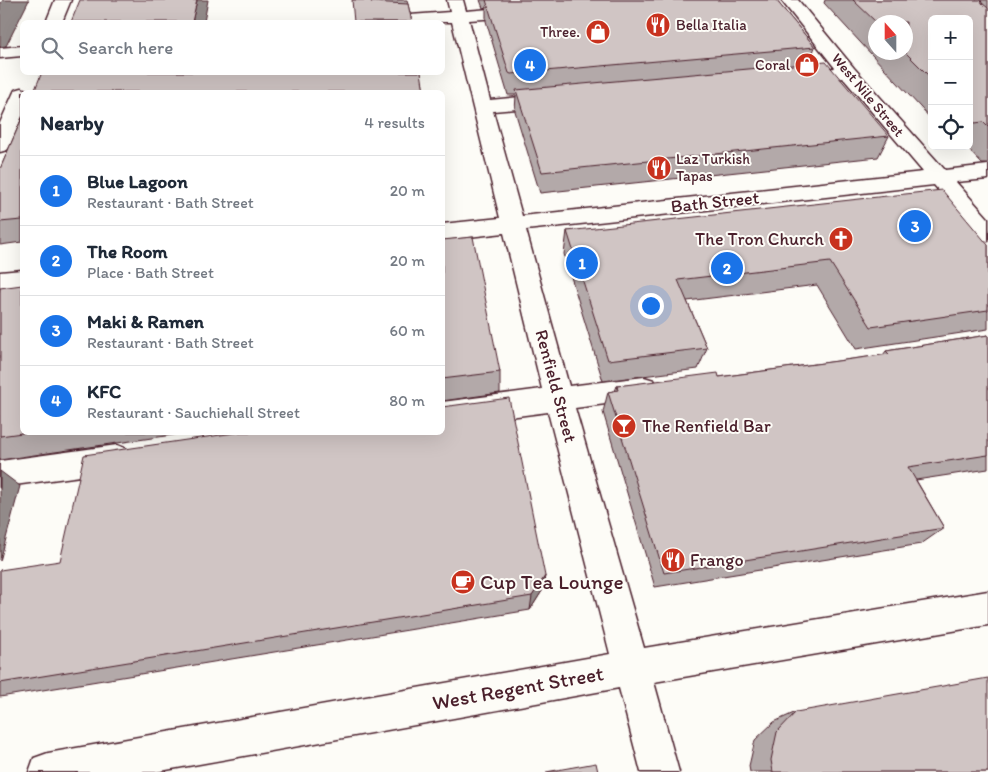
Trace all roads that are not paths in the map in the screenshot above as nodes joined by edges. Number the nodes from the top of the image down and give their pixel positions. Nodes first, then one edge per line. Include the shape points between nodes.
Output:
1 (64, 0) edge
2 (789, 0) edge
3 (458, 8) edge
4 (538, 10) edge
5 (55, 20) edge
6 (395, 20) edge
7 (20, 51) edge
8 (0, 53) edge
9 (848, 72) junction
10 (31, 75) edge
11 (779, 79) edge
12 (24, 90) edge
13 (571, 98) edge
14 (20, 100) edge
15 (482, 106) junction
16 (0, 146) edge
17 (20, 148) edge
18 (0, 150) edge
19 (988, 172) edge
20 (939, 177) junction
21 (514, 224) junction
22 (445, 232) edge
23 (988, 233) edge
24 (20, 279) edge
25 (0, 281) edge
26 (673, 384) edge
27 (558, 398) junction
28 (445, 414) edge
29 (148, 454) edge
30 (0, 474) edge
31 (988, 608) edge
32 (632, 668) junction
33 (48, 772) edge
34 (660, 772) edge

1 - 5 street
2 - 9 street, West Nile Street
3 - 4 street
3 - 6 street
3 - 15 street, Renfield Street
7 - 8 street
9 - 11 street
9 - 20 street, West Nile Street
10 - 12 street
13 - 15 street
14 - 16 street
15 - 21 street, Renfield Street
17 - 18 street
19 - 20 street, Bath Street
20 - 21 street, Bath Street
20 - 23 street, West Nile Street
21 - 22 street, Bath Street
21 - 27 street, Renfield Street
24 - 25 street
26 - 27 street
27 - 28 street
27 - 32 street, Renfield Street
29 - 30 street
31 - 32 street, West Regent Street
32 - 33 street, West Regent Street
32 - 34 street, Renfield Street

